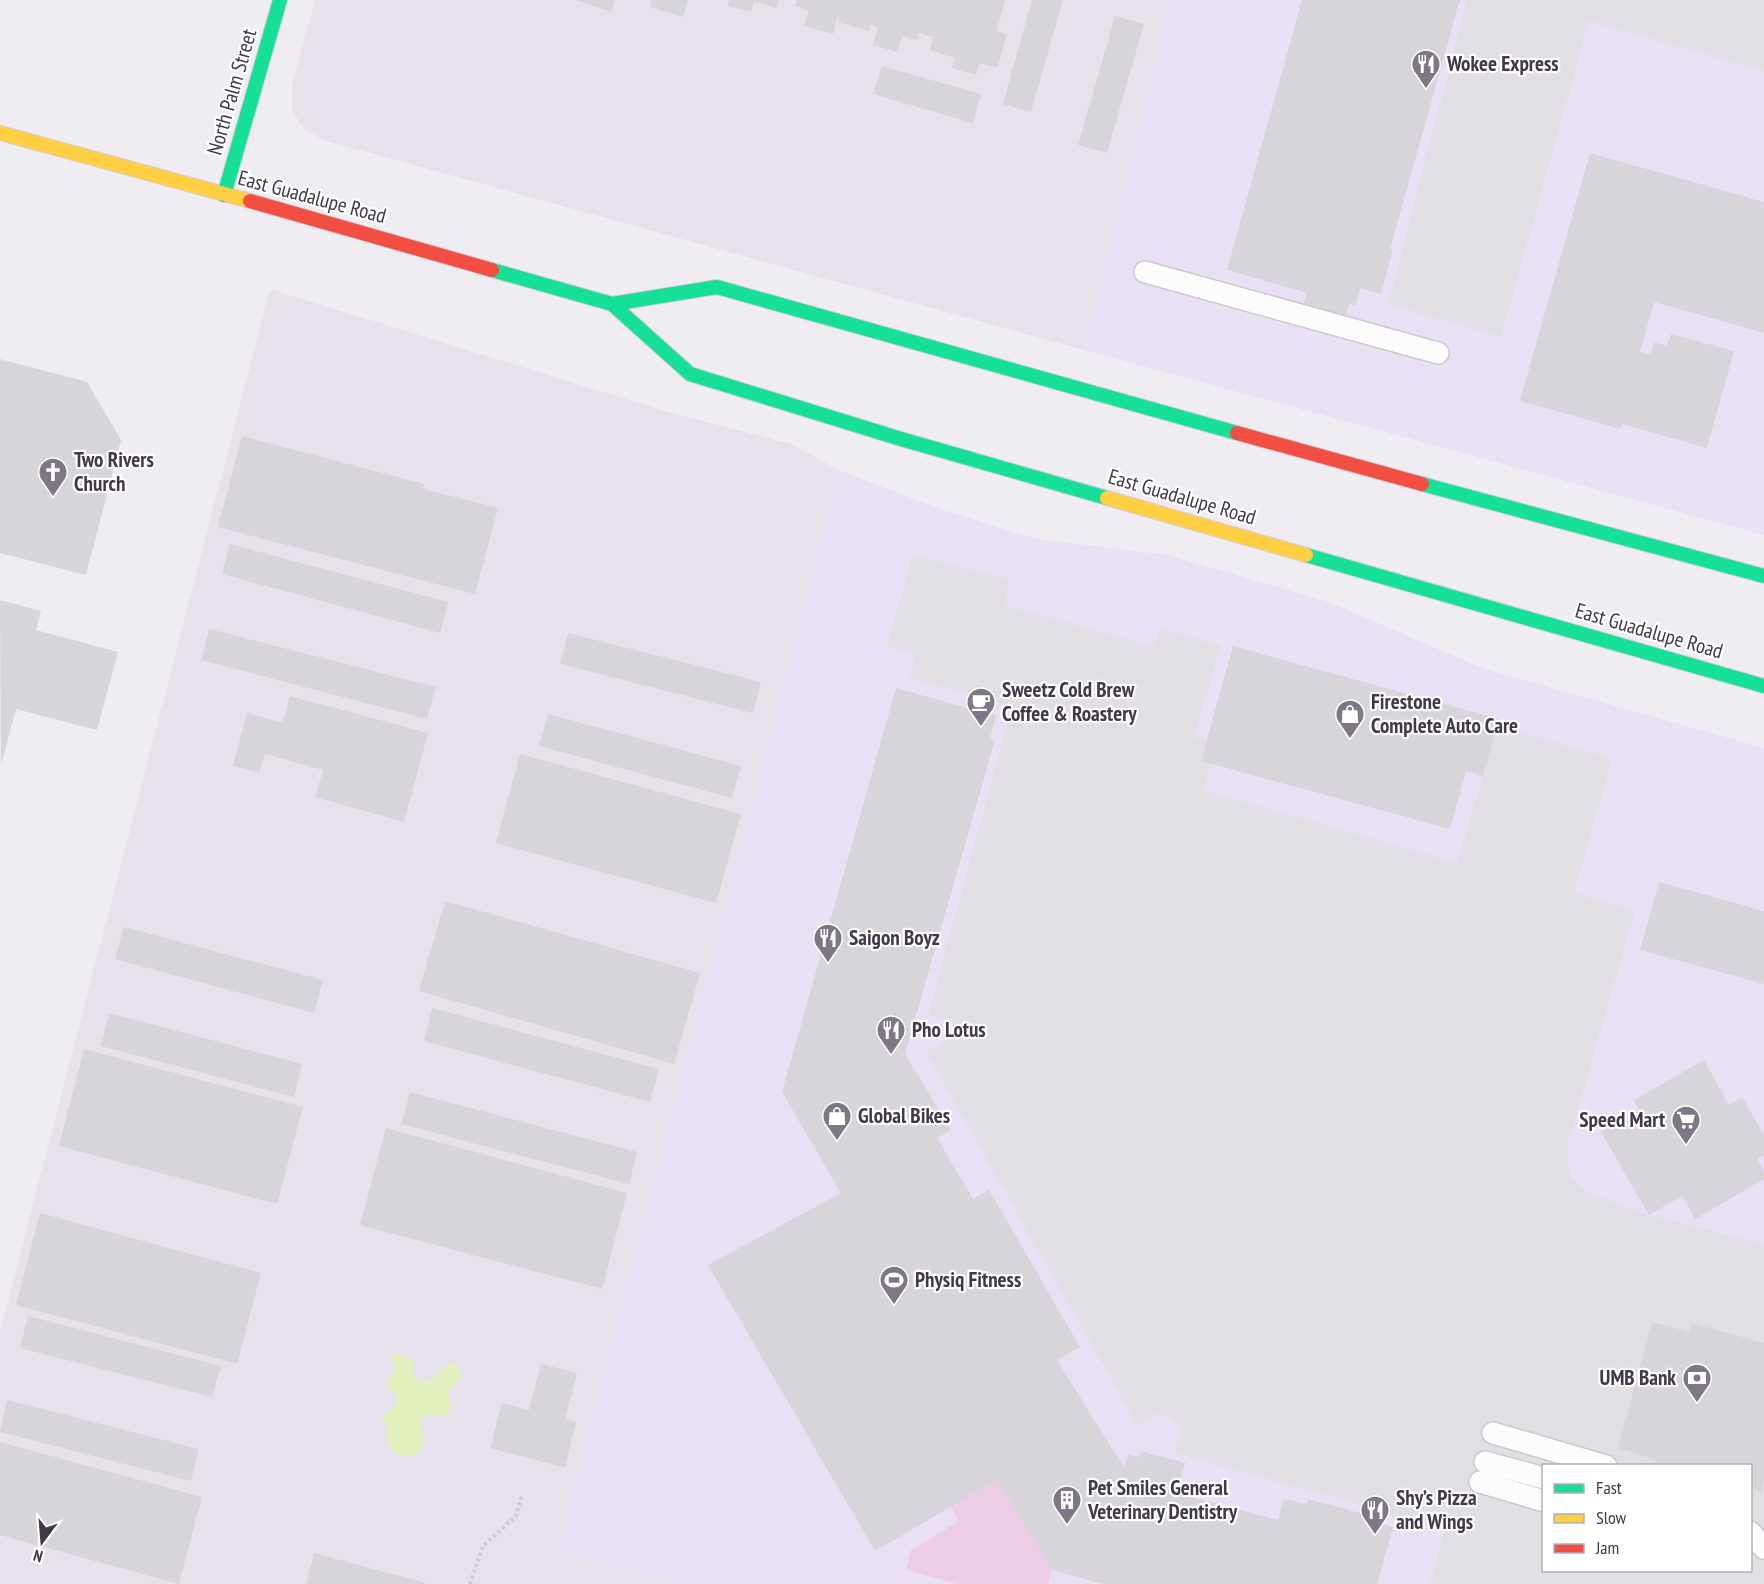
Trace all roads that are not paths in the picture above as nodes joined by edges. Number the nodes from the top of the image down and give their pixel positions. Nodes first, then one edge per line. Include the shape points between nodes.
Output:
1 (280, 0) edge
2 (0, 133) edge
3 (224, 195) junction
4 (1145, 272) dead end
5 (612, 304) junction
6 (1438, 353) dead end
7 (1764, 576) edge
8 (1764, 686) edge
9 (1493, 1433) dead end
10 (1485, 1462) dead end
11 (1599, 1464) edge
12 (1542, 1477) edge
13 (1480, 1482) dead end
14 (1542, 1500) edge
15 (1752, 1534) edge
16 (1764, 1548) edge

1 - 3 main road, North Palm Street
2 - 3 main road, East Guadalupe Road
3 - 5 main road, East Guadalupe Road
4 - 6 lane
5 - 7 main road, East Guadalupe Road via 717,286 1108,399
5 - 8 main road, East Guadalupe Road via 690,374 901,439
9 - 11 lane
10 - 12 lane
13 - 14 lane
15 - 16 lane

